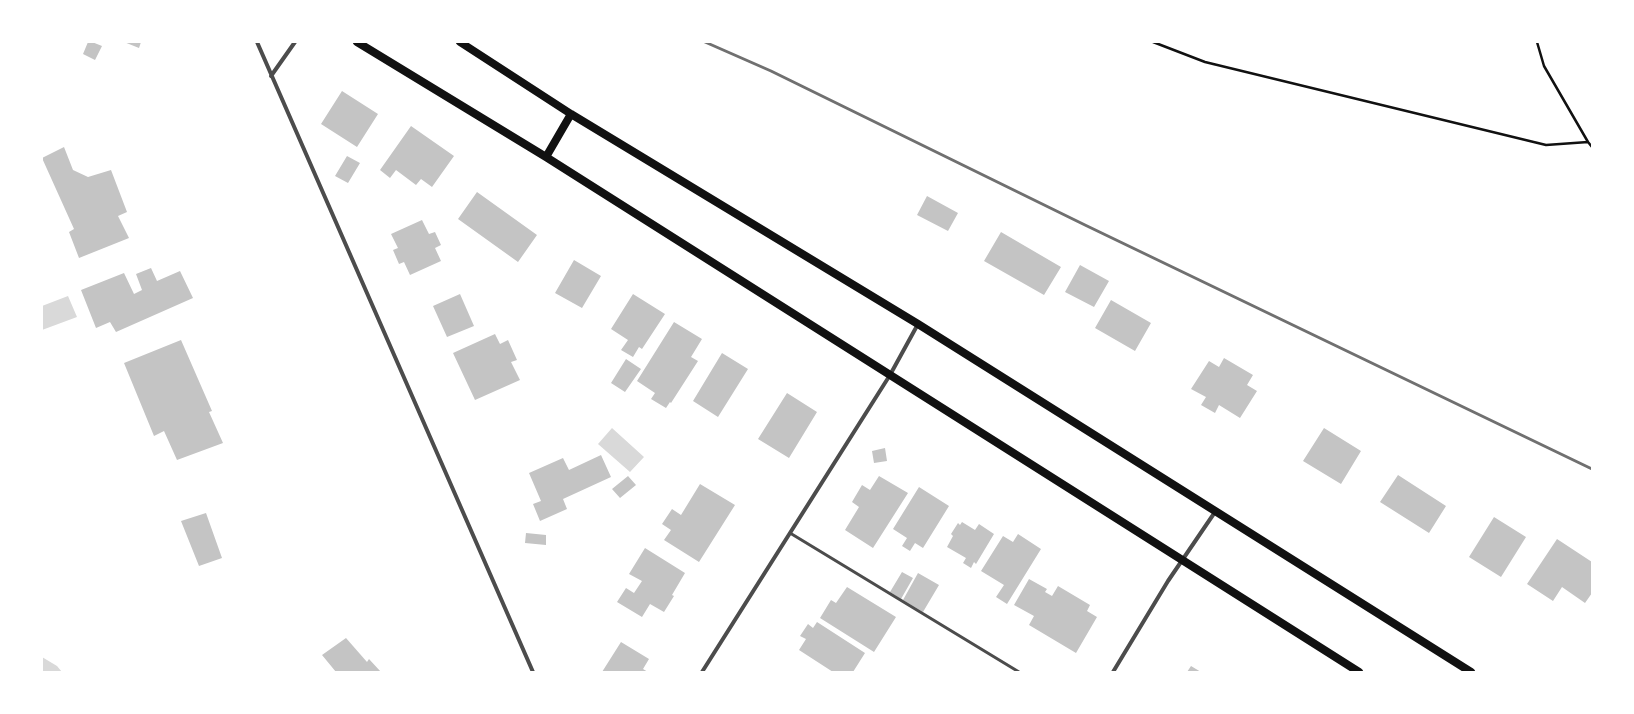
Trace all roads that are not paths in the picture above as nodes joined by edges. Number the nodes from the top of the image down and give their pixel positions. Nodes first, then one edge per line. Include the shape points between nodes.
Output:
1 (257, 42) edge
2 (295, 42) edge
3 (357, 42) edge
4 (460, 42) edge
5 (271, 76) junction
6 (571, 114) junction
7 (546, 157) junction
8 (918, 324) junction
9 (890, 375) junction
10 (1215, 512) junction
11 (790, 532) junction
12 (1181, 560) junction
13 (532, 672) edge
14 (702, 672) edge
15 (1019, 672) edge
16 (1113, 672) edge
17 (1359, 672) edge
18 (1471, 672) edge

1 - 5 street
2 - 5 street
3 - 7 main road
4 - 6 main road
5 - 13 street
6 - 7 main road
6 - 8 main road
7 - 9 main road
8 - 9 street
8 - 10 main road
9 - 11 street
9 - 12 main road
10 - 12 street
10 - 18 main road
11 - 14 street
11 - 15 lane
12 - 16 street
12 - 17 main road

